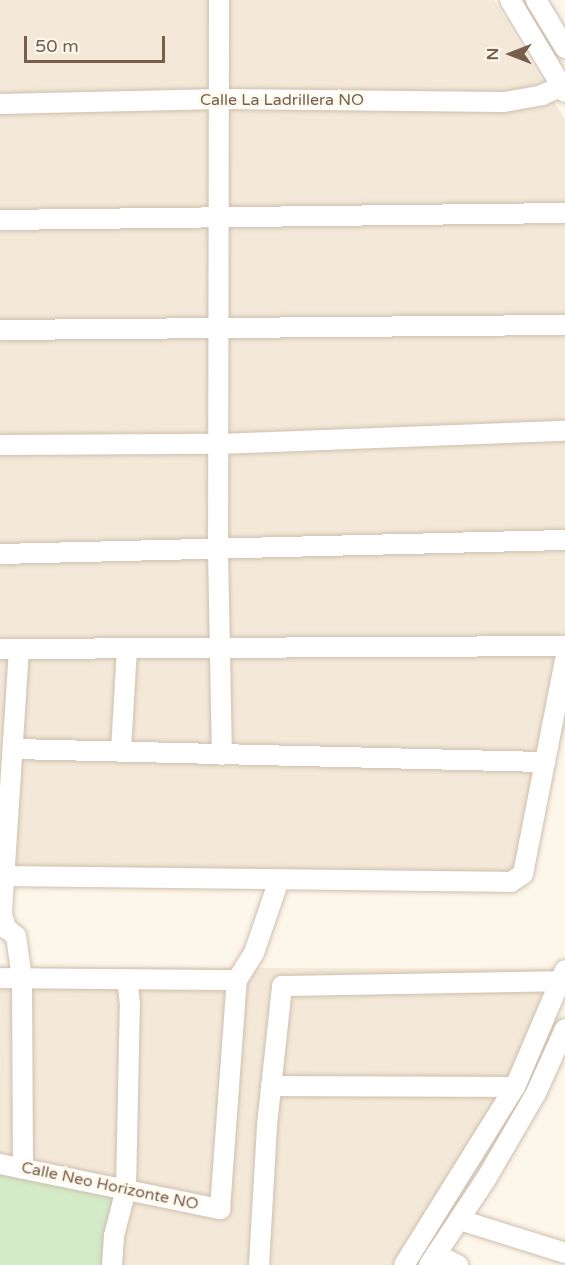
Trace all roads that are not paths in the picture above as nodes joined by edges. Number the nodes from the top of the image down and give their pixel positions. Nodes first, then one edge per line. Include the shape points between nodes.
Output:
1 (219, 0) edge
2 (510, 0) edge
3 (536, 0) edge
4 (565, 48) edge
5 (563, 89) edge
6 (221, 99) junction
7 (0, 104) edge
8 (565, 213) edge
9 (221, 218) junction
10 (0, 220) edge
11 (565, 325) edge
12 (221, 328) junction
13 (0, 330) edge
14 (565, 431) edge
15 (219, 444) junction
16 (0, 446) edge
17 (565, 540) edge
18 (218, 550) junction
19 (0, 554) edge
20 (565, 646) edge
21 (10, 649) edge
22 (127, 649) junction
23 (219, 650) junction
24 (565, 660) edge
25 (15, 749) junction
26 (121, 750) junction
27 (222, 755) junction
28 (545, 762) junction
29 (2, 876) edge
30 (279, 880) junction
31 (563, 975) edge
32 (0, 978) edge
33 (22, 978) junction
34 (127, 980) junction
35 (237, 980) junction
36 (565, 1029) edge
37 (271, 1086) junction
38 (515, 1087) junction
39 (0, 1164) edge
40 (23, 1168) junction
41 (126, 1189) junction
42 (460, 1220) junction
43 (565, 1253) edge
44 (432, 1259) edge
45 (112, 1265) edge
46 (259, 1265) edge
47 (404, 1265) edge
48 (458, 1265) edge

1 - 6 street
2 - 5 street
3 - 4 street
5 - 6 street, Calle La Ladrillera NO via 504,102
6 - 7 street, Calle La Ladrillera NO
6 - 9 street
8 - 9 street
9 - 10 street
9 - 12 street
11 - 12 street
12 - 13 street
12 - 15 street
14 - 15 street
15 - 16 street
15 - 18 street
17 - 18 street
18 - 19 street
18 - 23 street
20 - 23 street
21 - 22 street
21 - 25 street
22 - 23 street
22 - 26 street
23 - 27 street
24 - 28 street
25 - 26 street
25 - 29 street
26 - 27 street
27 - 28 street
28 - 30 street via 523,874 510,882
29 - 30 street
29 - 33 street via 2,914 6,928 16,936
30 - 35 street via 254,953
31 - 37 street via 282,986
31 - 38 street
32 - 33 street
33 - 34 street
33 - 40 street
34 - 35 street
34 - 41 street via 130,1004
35 - 41 street, Calle Neo Horizonte NO via 220,1209
36 - 42 street via 536,1093
37 - 38 street
37 - 46 street
38 - 47 street
39 - 40 street, Calle Neo Horizonte NO
40 - 41 street, Calle Neo Horizonte NO
41 - 45 street via 114,1236
42 - 43 street
42 - 44 street
44 - 48 street

